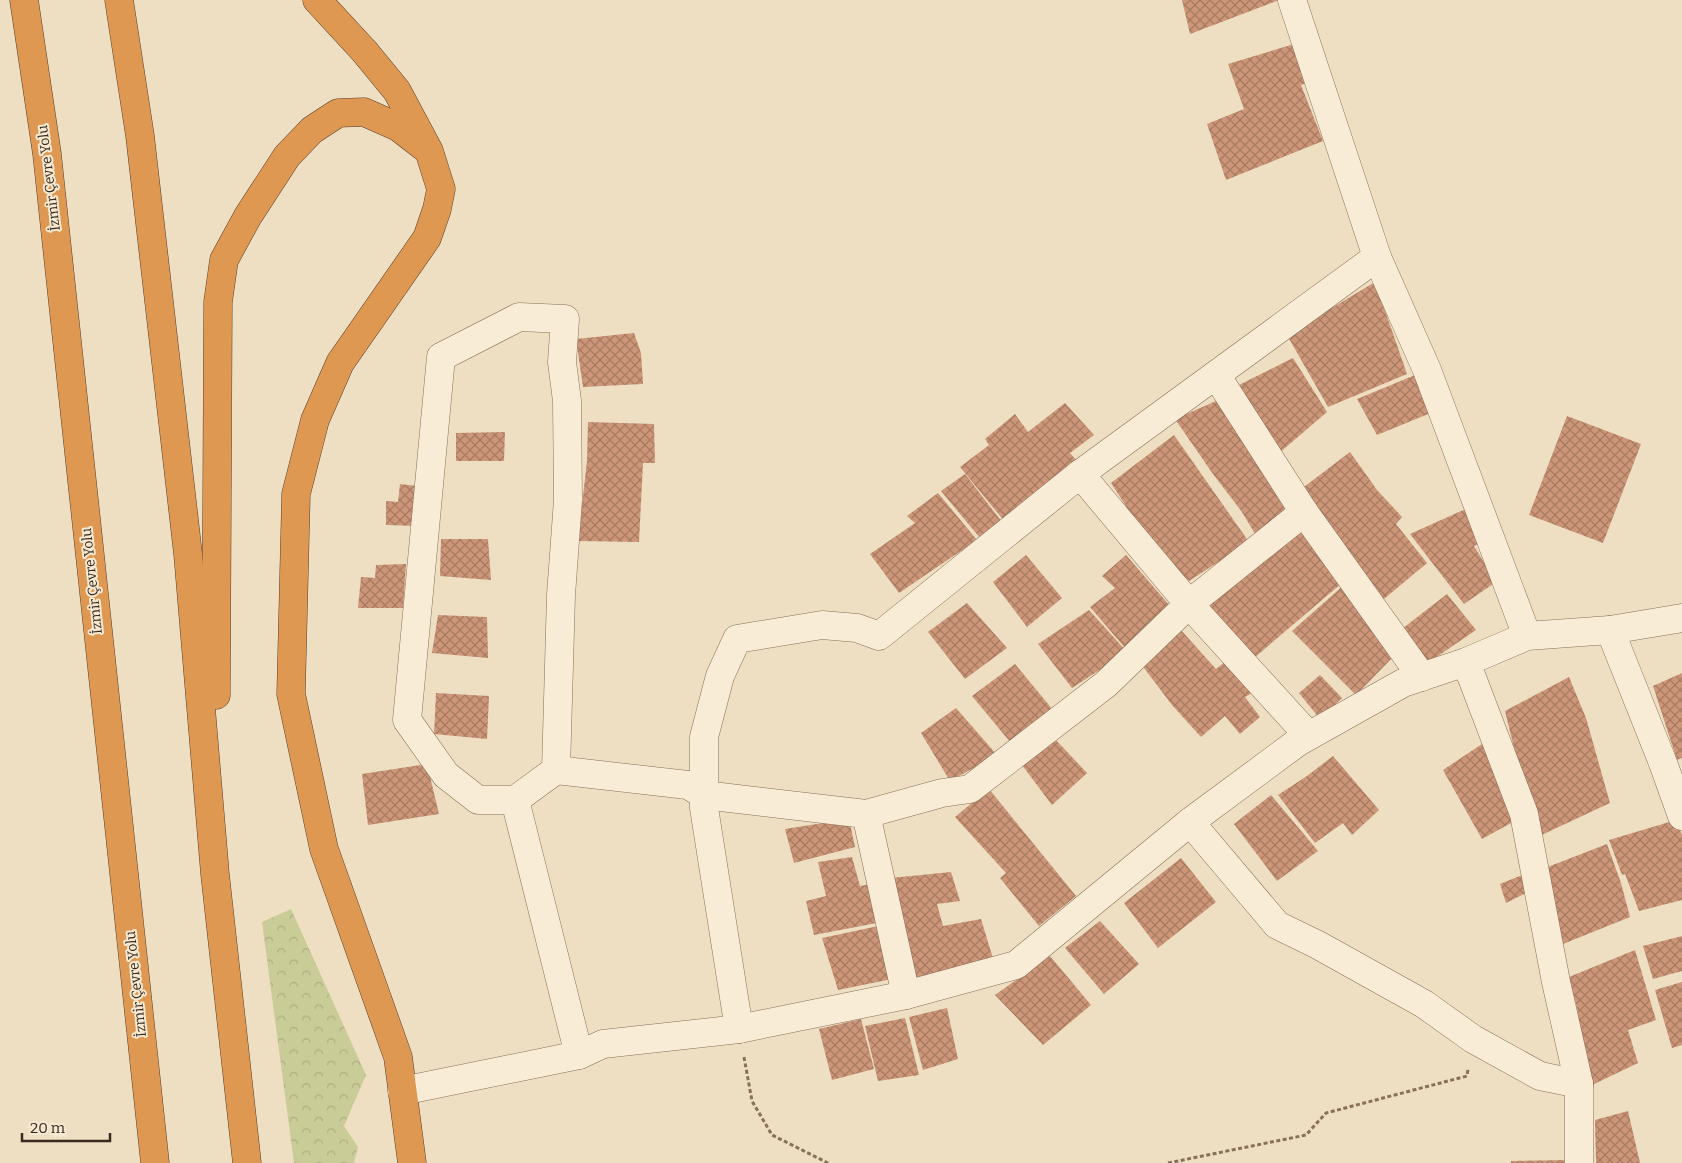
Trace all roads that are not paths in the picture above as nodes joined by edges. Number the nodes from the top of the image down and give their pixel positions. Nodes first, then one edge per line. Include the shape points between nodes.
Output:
1 (24, 0) edge
2 (119, 0) edge
3 (317, 0) edge
4 (1292, 0) edge
5 (429, 150) junction
6 (1377, 257) junction
7 (1216, 375) junction
8 (1080, 474) junction
9 (1304, 512) junction
10 (1189, 604) junction
11 (1682, 618) edge
12 (1610, 630) junction
13 (1527, 636) junction
14 (1466, 662) junction
15 (1422, 676) junction
16 (1308, 735) junction
17 (556, 770) junction
18 (704, 795) junction
19 (515, 800) junction
20 (866, 814) junction
21 (1682, 816) edge
22 (1190, 822) junction
23 (215, 874) junction
24 (906, 995) junction
25 (740, 1029) junction
26 (579, 1055) junction
27 (1579, 1084) junction
28 (402, 1091) junction
29 (155, 1163) edge
30 (247, 1163) edge
31 (412, 1163) edge
32 (1579, 1163) edge

1 - 29 highway, İzmir Çevre Yolu via 48,164
2 - 23 highway via 140,136 188,554
3 - 5 highway via 397,91
4 - 6 street
5 - 23 highway via 398,127 364,112 338,113 312,130 287,156 224,260 218,302
5 - 28 highway via 441,190 427,238 340,363 315,420 296,494 291,694 324,849 398,1056
6 - 7 street
6 - 13 street via 1427,370
7 - 8 street
7 - 9 street
8 - 10 street
8 - 18 street via 879,636 857,628 822,625 737,639 720,676 704,737
9 - 10 street
9 - 15 street
10 - 16 street
10 - 20 street via 1106,684 970,789 942,793
11 - 12 street
12 - 13 street
12 - 21 street
13 - 14 street
14 - 15 street
14 - 27 street via 1524,814
15 - 16 street via 1403,683
16 - 22 street
17 - 18 street via 688,785
17 - 19 street
17 - 19 street via 561,595 568,500 567,401 562,362 566,318 519,317 441,357 407,720 446,775 478,800
18 - 20 street
18 - 25 street
19 - 26 street
20 - 24 street
22 - 24 street via 1016,965
22 - 27 street via 1277,925 1424,1004 1473,1039 1540,1076
23 - 30 highway
24 - 25 street
25 - 26 street via 603,1044
26 - 28 street
27 - 32 street
28 - 31 highway

